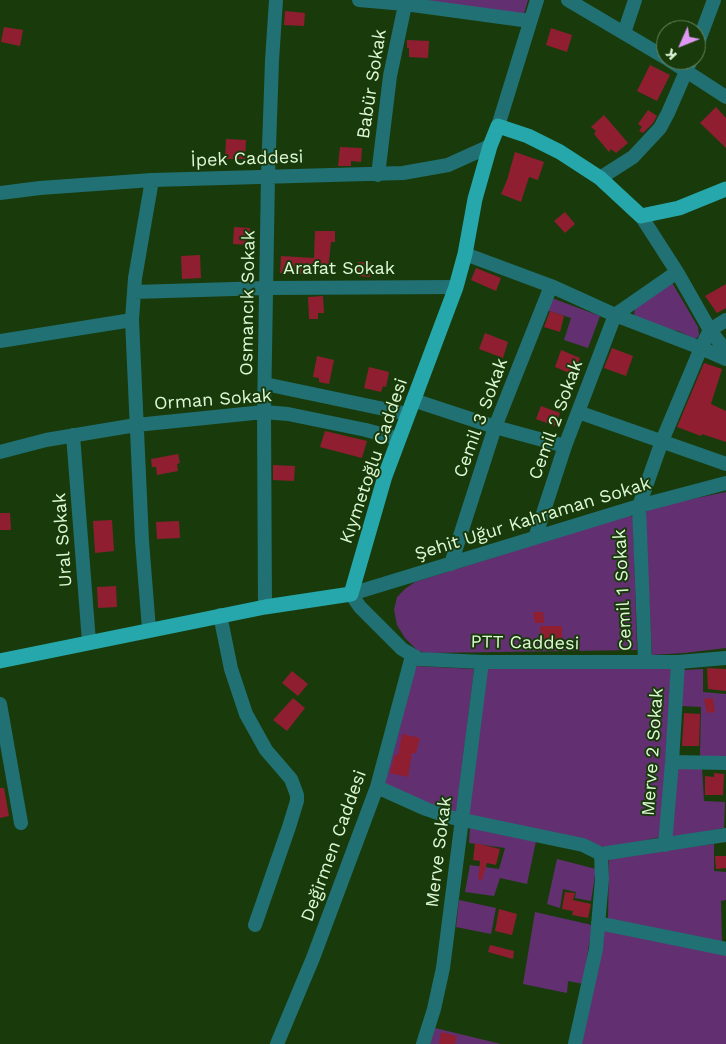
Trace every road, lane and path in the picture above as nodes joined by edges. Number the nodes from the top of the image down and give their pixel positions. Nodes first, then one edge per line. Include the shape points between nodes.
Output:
1 (276, 0) edge
2 (359, 0) edge
3 (537, 0) edge
4 (568, 0) edge
5 (635, 0) edge
6 (714, 0) edge
7 (722, 0) edge
8 (405, 2) edge
9 (726, 2) edge
10 (530, 20) junction
11 (706, 21) edge
12 (624, 33) junction
13 (656, 52) edge
14 (687, 70) edge
15 (695, 70) edge
16 (726, 97) edge
17 (498, 126) junction
18 (490, 146) junction
19 (378, 175) junction
20 (268, 176) junction
21 (600, 178) junction
22 (152, 180) junction
23 (726, 189) edge
24 (0, 193) edge
25 (641, 216) junction
26 (465, 254) junction
27 (678, 272) junction
28 (550, 286) junction
29 (456, 287) junction
30 (267, 288) junction
31 (134, 292) junction
32 (615, 315) junction
33 (132, 320) junction
34 (726, 320) edge
35 (710, 330) junction
36 (0, 341) edge
37 (701, 348) junction
38 (726, 351) edge
39 (726, 359) edge
40 (265, 384) junction
41 (413, 400) junction
42 (264, 412) junction
43 (578, 412) junction
44 (408, 414) junction
45 (136, 425) junction
46 (495, 427) junction
47 (73, 435) junction
48 (399, 439) junction
49 (662, 441) junction
50 (565, 446) junction
51 (0, 452) edge
52 (726, 464) edge
53 (726, 483) edge
54 (639, 506) junction
55 (535, 538) junction
56 (451, 564) junction
57 (351, 594) junction
58 (265, 607) junction
59 (220, 615) junction
60 (149, 629) junction
61 (89, 642) junction
62 (412, 656) junction
63 (726, 658) edge
64 (0, 661) edge
65 (482, 662) junction
66 (646, 662) junction
67 (678, 662) junction
68 (0, 704) edge
69 (672, 762) junction
70 (726, 763) edge
71 (377, 787) junction
72 (462, 820) junction
73 (21, 823) dead end
74 (726, 835) edge
75 (665, 845) junction
76 (601, 854) junction
77 (598, 923) junction
78 (255, 925) dead end
79 (726, 949) edge
80 (277, 1044) edge
81 (423, 1044) edge
82 (575, 1044) edge

1 - 20 street, Osmancık Sokak
2 - 8 street
3 - 10 street, Kıymetoğlu Caddesi
4 - 12 street
5 - 12 street
6 - 11 street
7 - 9 street
8 - 10 street
8 - 19 street, Babür Sokak via 390,76
10 - 17 street, Kıymetoğlu Caddesi
12 - 13 street
14 - 21 street via 660,128 633,157
15 - 16 street
17 - 18 main road, Kıymetoğlu Caddesi
17 - 21 main road via 544,143
18 - 19 street, İpek Caddesi via 448,165
18 - 26 main road, Kıymetoğlu Caddesi via 475,199
19 - 20 street, İpek Caddesi
20 - 22 street, İpek Caddesi
20 - 30 street, Osmancık Sokak
21 - 25 main road
22 - 24 street, İpek Caddesi
22 - 31 street
23 - 25 main road via 679,208
25 - 27 street
26 - 28 street
26 - 29 main road, Kıymetoğlu Caddesi
27 - 32 street
27 - 35 street
28 - 32 street
28 - 46 street, Cemil 3 Sokak
29 - 30 street, Arafat Sokak
29 - 41 main road, Kıymetoğlu Caddesi
30 - 31 street, Arafat Sokak
30 - 40 street, Osmancık Sokak
31 - 33 street
32 - 37 street
32 - 43 street, Cemil 2 Sokak
33 - 36 street
33 - 45 street
34 - 35 street
35 - 37 street, Cemil 1 Sokak
35 - 38 street
37 - 39 street
37 - 49 street, Cemil 1 Sokak
40 - 42 street, Osmancık Sokak
40 - 44 street
41 - 44 main road, Kıymetoğlu Caddesi
41 - 46 street
42 - 45 street, Orman Sokak
42 - 48 street, Orman Sokak via 288,414
42 - 58 street, Osmancık Sokak
43 - 49 street
43 - 50 street, Cemil 2 Sokak
44 - 48 main road, Kıymetoğlu Caddesi
45 - 47 street, Orman Sokak
45 - 60 street
46 - 50 street
46 - 56 street, Cemil 3 Sokak
47 - 51 street, Orman Sokak
47 - 61 street, Ural Sokak
48 - 57 main road, Kıymetoğlu Caddesi
49 - 52 street
49 - 54 street, Cemil 1 Sokak
50 - 55 street, Cemil 2 Sokak
53 - 54 street, Şehit Uğur Kahraman Sokak
54 - 55 street, Şehit Uğur Kahraman Sokak
54 - 66 street, Cemil 1 Sokak
55 - 56 street, Şehit Uğur Kahraman Sokak
56 - 57 street, Şehit Uğur Kahraman Sokak
57 - 58 main road
57 - 62 street, PTT Caddesi via 377,625
58 - 59 main road
59 - 60 main road
59 - 78 street via 231,669 246,714 266,750 291,779 297,795
60 - 61 main road
61 - 64 main road
62 - 65 street, PTT Caddesi via 426,660
62 - 71 street, Değirmen Caddesi
63 - 67 street, PTT Caddesi
65 - 66 street, PTT Caddesi
65 - 72 street, Merve Sokak
66 - 67 street, PTT Caddesi
67 - 69 street, Merve 2 Sokak
68 - 73 street
69 - 70 street
69 - 75 street, Merve 2 Sokak
71 - 72 street via 426,809
71 - 80 street, Değirmen Caddesi
72 - 76 street via 583,845
72 - 81 street, Merve Sokak via 443,968
74 - 75 street
75 - 76 street
76 - 77 street
77 - 79 street
77 - 82 street via 593,964

